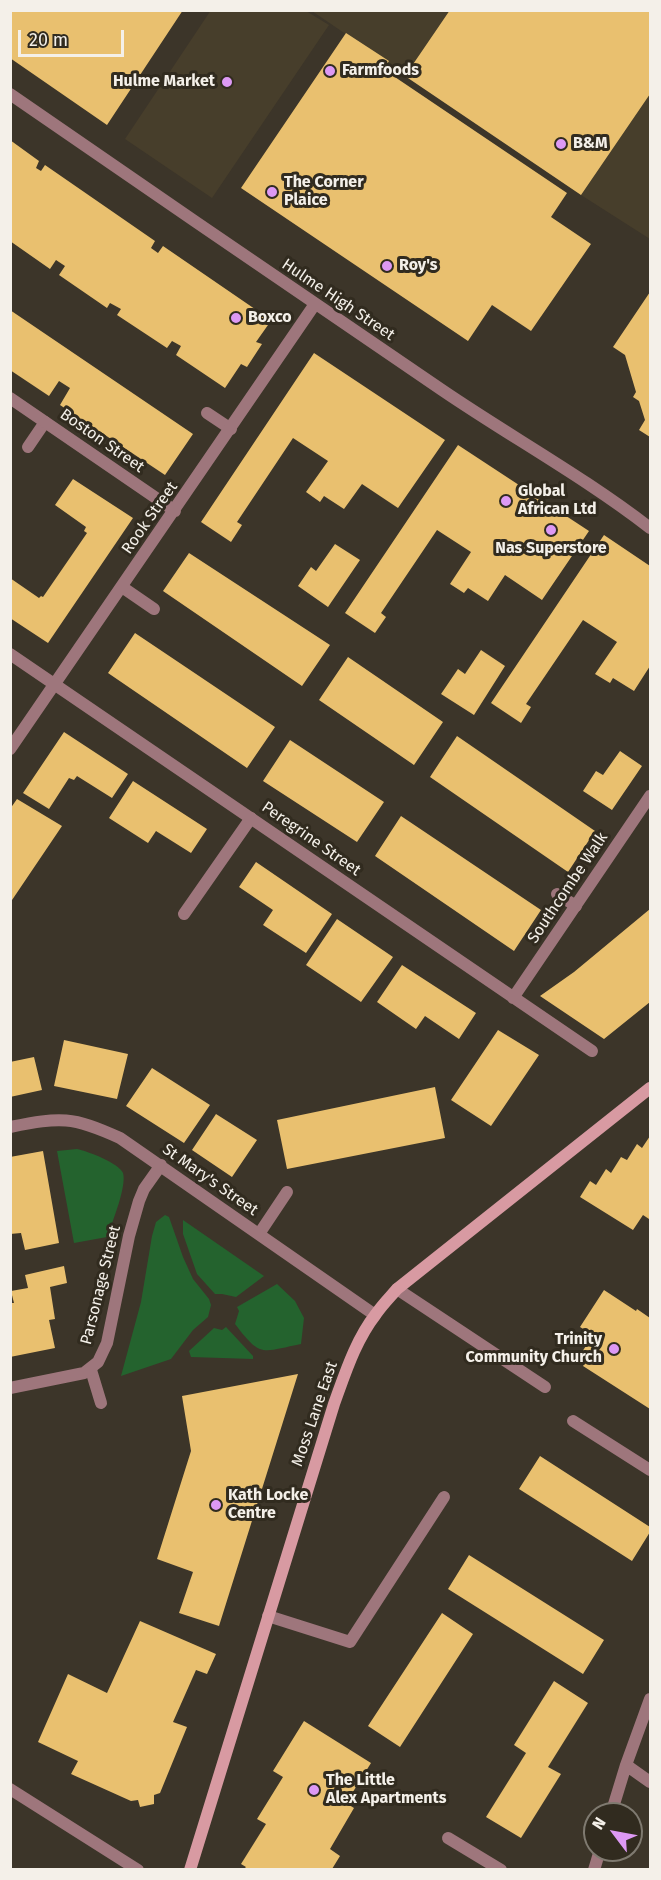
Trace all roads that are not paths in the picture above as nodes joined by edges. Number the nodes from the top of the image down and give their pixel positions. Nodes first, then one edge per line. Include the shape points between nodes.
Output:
1 (10, 94) edge
2 (315, 304) junction
3 (10, 398) edge
4 (207, 412) dead end
5 (45, 422) junction
6 (231, 429) junction
7 (28, 447) dead end
8 (175, 512) junction
9 (651, 528) edge
10 (122, 587) junction
11 (153, 609) dead end
12 (10, 654) edge
13 (54, 684) junction
14 (10, 749) edge
15 (651, 796) edge
16 (251, 818) junction
17 (557, 894) dead end
18 (576, 906) junction
19 (184, 914) dead end
20 (513, 998) junction
21 (592, 1051) dead end
22 (651, 1088) edge
23 (10, 1127) edge
24 (161, 1165) junction
25 (287, 1192) dead end
26 (258, 1234) junction
27 (397, 1289) junction
28 (375, 1315) junction
29 (90, 1370) junction
30 (545, 1387) dead end
31 (10, 1388) edge
32 (101, 1403) dead end
33 (573, 1421) dead end
34 (651, 1470) edge
35 (444, 1497) dead end
36 (268, 1616) junction
37 (651, 1700) edge
38 (626, 1766) junction
39 (651, 1782) edge
40 (10, 1789) edge
41 (615, 1802) edge
42 (448, 1838) dead end
43 (138, 1869) edge
44 (190, 1869) edge
45 (501, 1869) edge

1 - 2 street, Hulme High Street
2 - 6 street, Rook Street
2 - 9 street, Hulme High Street
3 - 5 street, Boston Street
4 - 6 street
5 - 7 street
5 - 8 street, Boston Street
6 - 8 street, Rook Street
8 - 10 street, Rook Street
10 - 11 street
10 - 13 street, Rook Street
12 - 13 street, Peregrine Street
13 - 14 street, Rook Street
13 - 16 street, Peregrine Street
15 - 18 street, Southcombe Walk
16 - 19 street
16 - 20 street, Peregrine Street
17 - 18 street
18 - 20 street, Southcombe Walk
20 - 21 street, Peregrine Street
22 - 27 main road, Moss Lane East
23 - 24 street, St Mary's Street via 54,1119 83,1122 120,1138
24 - 26 street, St Mary's Street
24 - 29 street, Parsonage Street via 139,1202 107,1343
25 - 26 street
26 - 28 street, St Mary's Street
27 - 28 main road, Moss Lane East
27 - 30 street
28 - 36 main road, Moss Lane East via 355,1348 334,1404
29 - 31 street, Parsonage Street
29 - 32 street
33 - 34 street
35 - 36 street via 350,1642
36 - 44 main road, Moss Lane East
37 - 38 street
38 - 39 street
38 - 41 street
40 - 43 street
42 - 45 street

